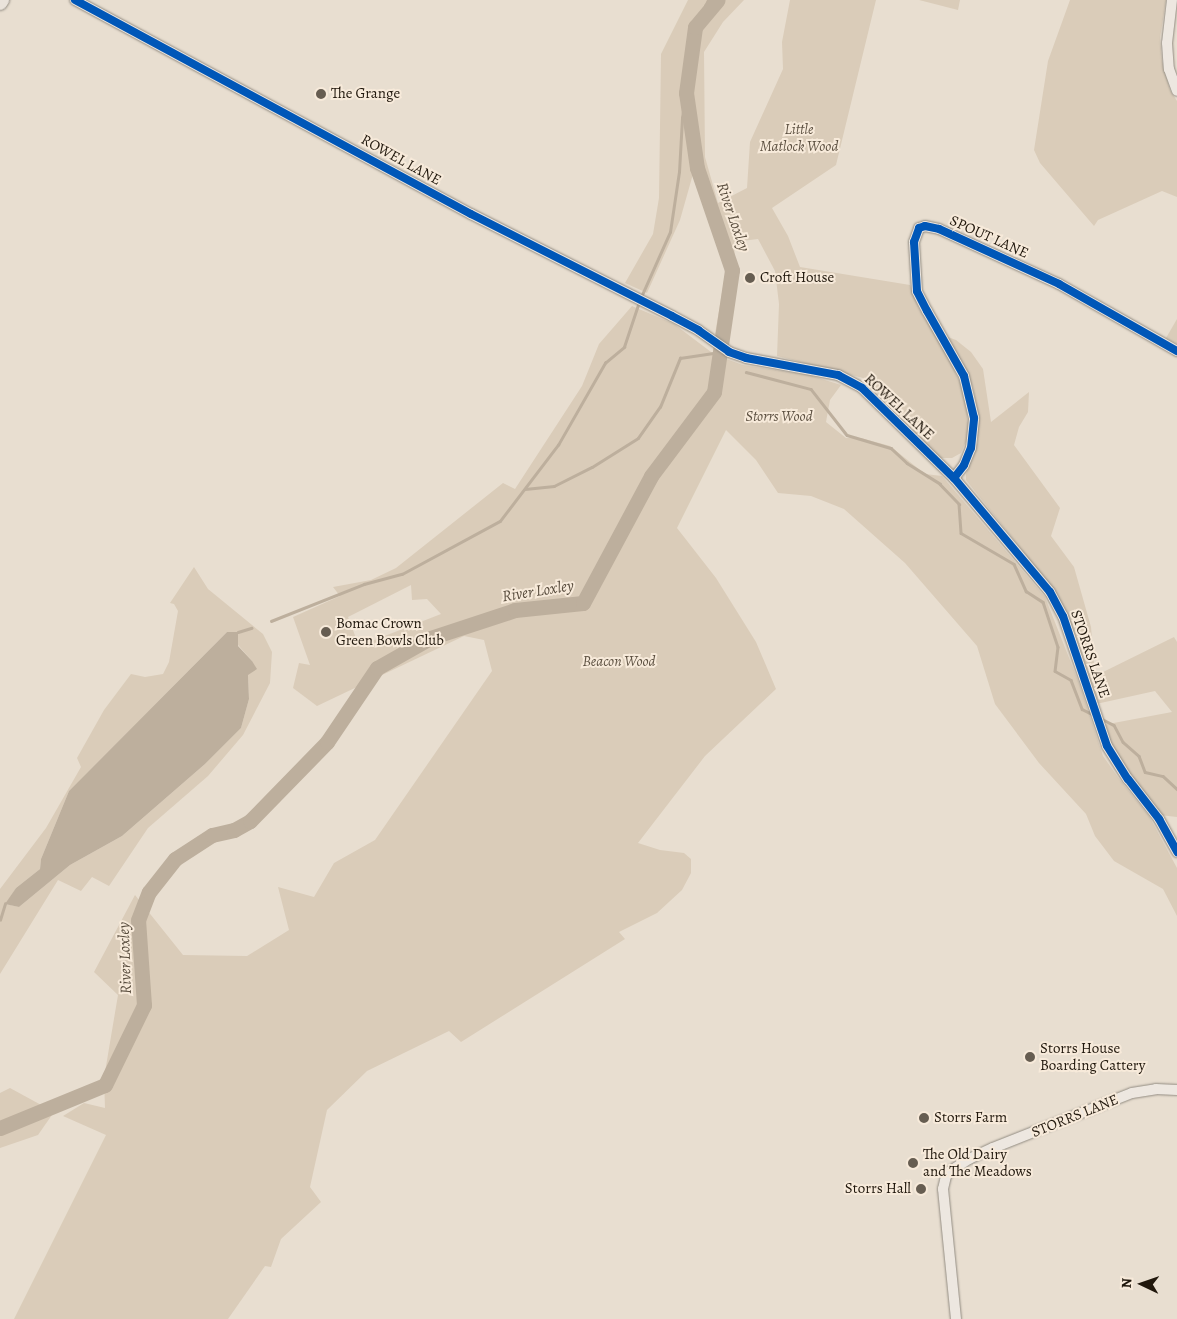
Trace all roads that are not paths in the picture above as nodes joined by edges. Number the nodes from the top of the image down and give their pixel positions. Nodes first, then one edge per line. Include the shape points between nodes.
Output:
1 (75, 0) edge
2 (1172, 0) edge
3 (1172, 28) edge
4 (1177, 91) edge
5 (1177, 351) edge
6 (954, 478) junction
7 (1177, 852) edge
8 (1177, 1090) edge
9 (956, 1319) edge

1 - 6 street, ROWEL LANE via 471,214 698,330 729,352 830,373 853,382
2 - 3 street
3 - 4 street via 1167,57
5 - 6 street, SPOUT LANE via 1059,284 939,229 919,228 914,242 918,290 926,311 964,376 974,418 971,448
6 - 7 street, STORRS LANE via 1050,592 1107,746 1159,819
8 - 9 street, STORRS LANE via 1132,1093 986,1150 949,1172 944,1189

